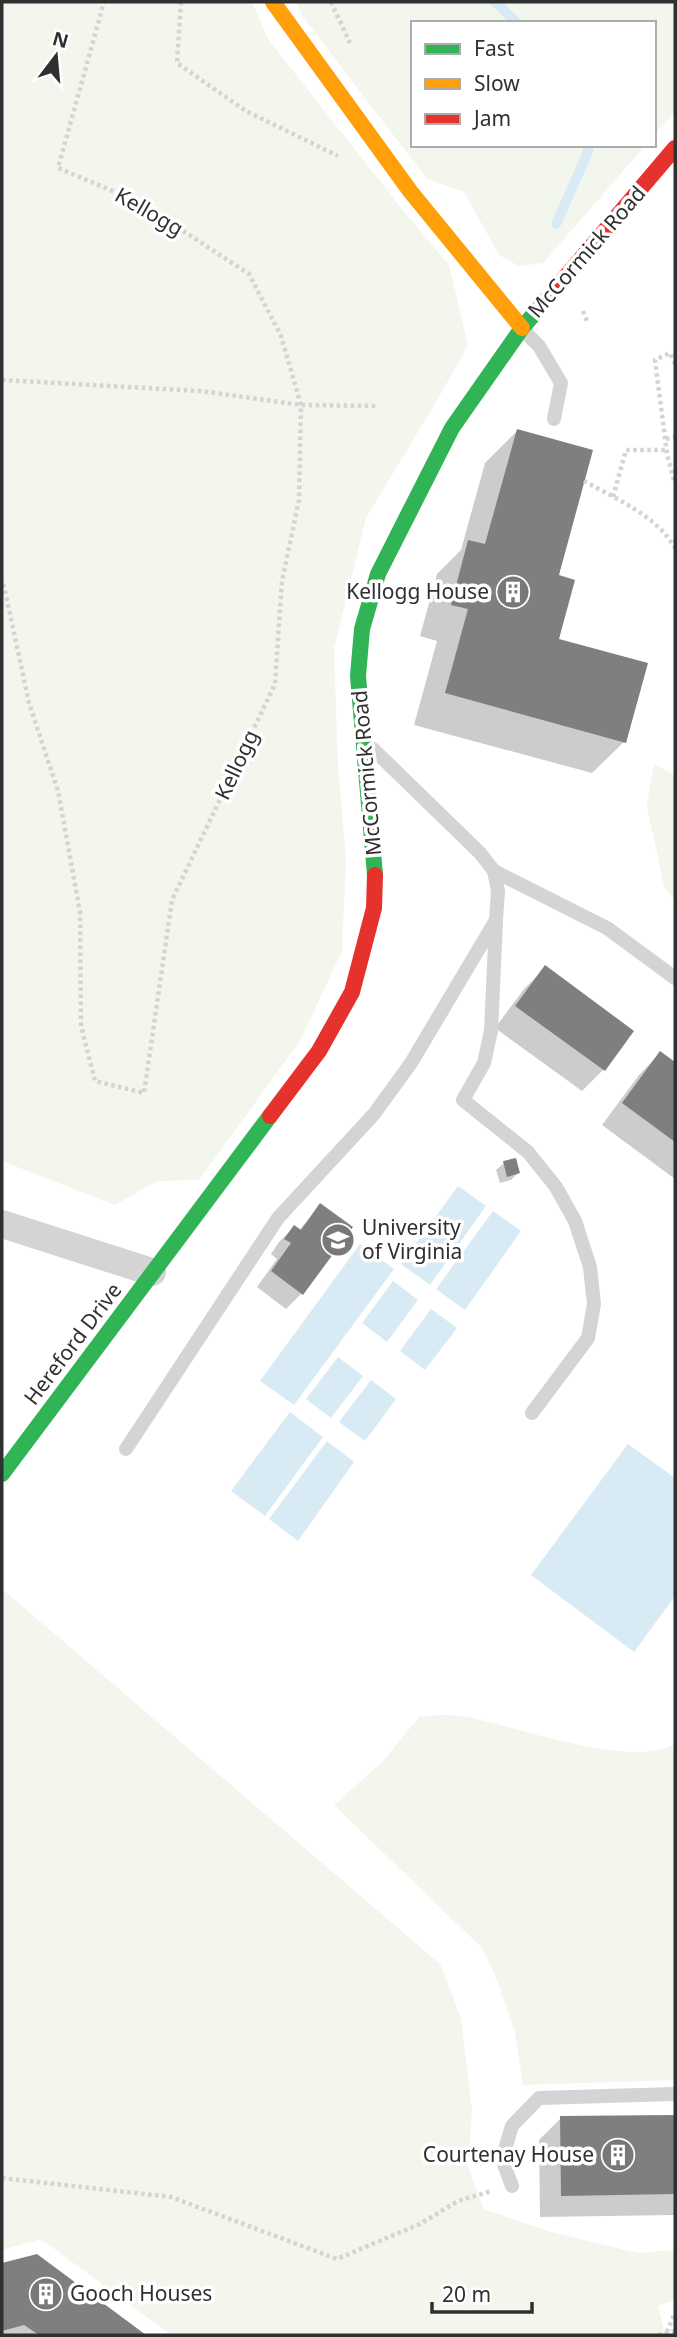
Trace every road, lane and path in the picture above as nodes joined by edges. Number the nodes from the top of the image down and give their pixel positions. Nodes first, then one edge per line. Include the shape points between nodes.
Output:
1 (104, 2) edge
2 (274, 2) edge
3 (675, 148) edge
4 (582, 310) dead end
5 (587, 321) dead end
6 (522, 328) junction
7 (675, 364) edge
8 (2, 380) edge
9 (301, 405) junction
10 (379, 406) dead end
11 (554, 419) dead end
12 (675, 437) edge
13 (666, 439) junction
14 (666, 450) junction
15 (584, 481) dead end
16 (675, 484) edge
17 (613, 497) junction
18 (675, 548) edge
19 (2, 585) edge
20 (364, 741) junction
21 (494, 872) junction
22 (496, 920) junction
23 (675, 978) edge
24 (2, 1224) edge
25 (152, 1272) junction
26 (532, 1413) dead end
27 (126, 1449) dead end
28 (2, 1474) edge
29 (675, 2094) edge
30 (2, 2178) edge
31 (512, 2186) joint
32 (675, 2312) edge
33 (667, 2332) junction
34 (675, 2332) edge
35 (659, 2335) edge

1 - 9 path, Kellogg via 58,168 139,202 249,274 281,336
2 - 6 street via 410,191
3 - 6 street, McCormick Road
4 - 5 path
6 - 11 lane via 561,383
6 - 20 street, McCormick Road via 453,428 378,574 362,629 358,676
7 - 13 path via 670,353 655,360
8 - 9 path via 201,391
9 - 10 path
9 - 19 path, Kellogg via 299,500 282,581 275,684 172,900 144,1093 95,1081 81,1026 80,912 58,791 29,703
12 - 13 path
13 - 14 path
14 - 16 path
14 - 17 path via 626,450
15 - 17 path
17 - 18 path via 643,514
20 - 21 lane
20 - 25 street, McCormick Road via 375,859 374,908 352,992 319,1051
21 - 22 lane
21 - 23 lane via 607,928
22 - 26 lane via 491,1031 484,1063 464,1100 528,1152 556,1187 575,1221 590,1267 594,1304 587,1338
22 - 27 lane via 411,1063 374,1114 278,1218
24 - 25 street
25 - 28 street, Hereford Drive
29 - 31 lane via 539,2098 512,2126 502,2159
30 - 31 path via 171,2197 337,2259 420,2224 458,2200
32 - 33 path
33 - 34 path
33 - 35 path

